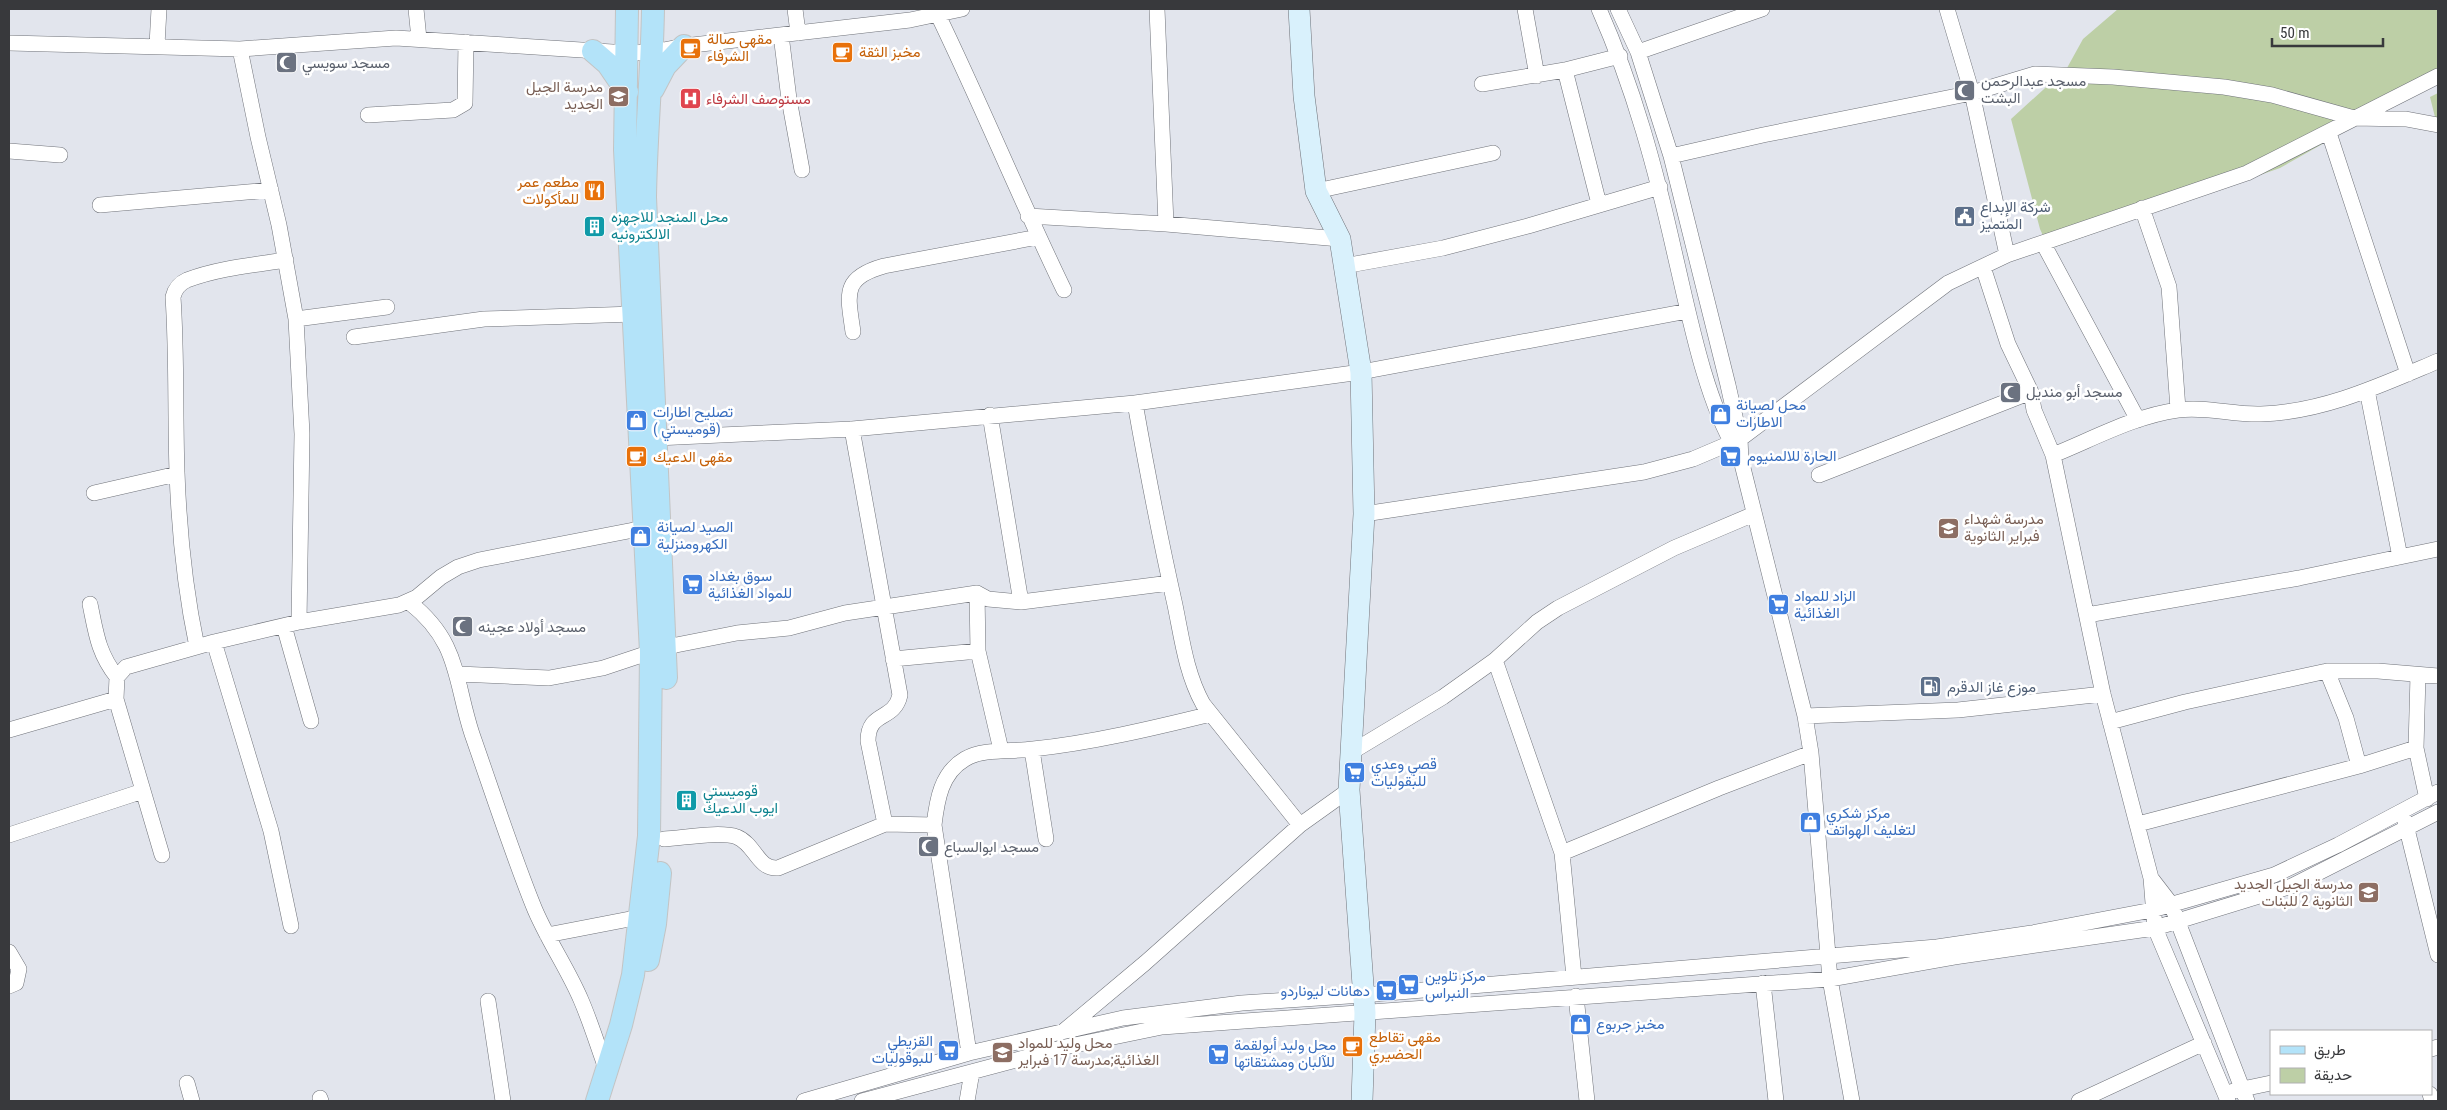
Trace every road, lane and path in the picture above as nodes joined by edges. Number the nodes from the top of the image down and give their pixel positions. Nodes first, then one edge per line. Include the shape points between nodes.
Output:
1 (158, 9) edge
2 (416, 9) edge
3 (628, 9) edge
4 (653, 9) edge
5 (795, 9) edge
6 (959, 9) edge
7 (1157, 9) edge
8 (1299, 9) edge
9 (1525, 9) edge
10 (1599, 9) edge
11 (1618, 9) edge
12 (1762, 9) edge
13 (1947, 9) edge
14 (938, 16) junction
15 (798, 33) junction
16 (781, 35) junction
17 (419, 39) junction
18 (466, 42) junction
19 (9, 43) edge
20 (157, 45) junction
21 (684, 46) junction
22 (240, 49) junction
23 (592, 51) junction
24 (653, 52) junction
25 (1638, 52) junction
26 (628, 53) junction
27 (1620, 56) junction
28 (1565, 70) junction
29 (1537, 76) junction
30 (2438, 76) edge
31 (1482, 84) dead end
32 (627, 92) junction
33 (1972, 93) junction
34 (650, 96) junction
35 (368, 114) dead end
36 (2354, 118) junction
37 (2438, 125) edge
38 (2329, 133) junction
39 (9, 151) edge
40 (1493, 153) dead end
41 (60, 155) dead end
42 (1671, 156) junction
43 (802, 170) dead end
44 (1660, 187) junction
45 (271, 190) junction
46 (1316, 191) junction
47 (1599, 204) junction
48 (100, 205) dead end
49 (2142, 208) junction
50 (1028, 216) junction
51 (1166, 224) junction
52 (1038, 237) junction
53 (1340, 238) junction
54 (2044, 243) junction
55 (2007, 255) junction
56 (286, 260) junction
57 (1344, 266) junction
58 (1982, 267) junction
59 (1064, 290) dead end
60 (387, 307) dead end
61 (1688, 311) junction
62 (634, 314) junction
63 (296, 319) junction
64 (853, 332) dead end
65 (354, 337) dead end
66 (2438, 361) edge
67 (1361, 372) junction
68 (2408, 374) junction
69 (2367, 390) junction
70 (2031, 392) junction
71 (1134, 403) junction
72 (2178, 410) junction
73 (990, 415) junction
74 (2138, 420) junction
75 (852, 429) junction
76 (656, 438) junction
77 (1736, 441) junction
78 (2053, 455) junction
79 (177, 474) junction
80 (1819, 475) dead end
81 (94, 494) dead end
82 (1364, 514) junction
83 (1754, 514) junction
84 (644, 528) junction
85 (2438, 549) edge
86 (2400, 557) junction
87 (1170, 583) junction
88 (977, 593) junction
89 (409, 602) junction
90 (1021, 602) junction
91 (90, 604) dead end
92 (884, 606) junction
93 (2087, 616) junction
94 (292, 624) junction
95 (214, 642) junction
96 (197, 647) junction
97 (659, 649) junction
98 (978, 650) junction
99 (893, 659) junction
100 (1495, 660) junction
101 (2328, 671) junction
102 (458, 674) junction
103 (2418, 675) junction
104 (2438, 676) edge
105 (117, 677) junction
106 (2103, 694) junction
107 (116, 700) junction
108 (1211, 714) junction
109 (1805, 716) junction
110 (311, 721) dead end
111 (2110, 722) junction
112 (9, 730) edge
113 (2416, 748) junction
114 (1000, 750) junction
115 (1032, 750) junction
116 (1350, 753) junction
117 (1811, 753) junction
118 (2359, 766) junction
119 (1349, 790) junction
120 (143, 791) junction
121 (2433, 796) edge
122 (2404, 811) junction
123 (2438, 812) edge
124 (885, 824) junction
125 (2138, 824) junction
126 (934, 825) junction
127 (1300, 825) junction
128 (2407, 829) junction
129 (9, 835) edge
130 (664, 839) junction
131 (1046, 839) dead end
132 (1562, 853) junction
133 (162, 855) dead end
134 (2151, 878) junction
135 (2170, 904) junction
136 (2152, 910) junction
137 (640, 917) junction
138 (2176, 922) junction
139 (290, 926) dead end
140 (2155, 928) junction
141 (547, 935) junction
142 (9, 952) edge
143 (2438, 955) edge
144 (1828, 957) junction
145 (1574, 977) junction
146 (1830, 978) junction
147 (1763, 983) junction
148 (9, 986) edge
149 (1576, 996) junction
150 (488, 1001) dead end
151 (1364, 1004) junction
152 (1062, 1033) junction
153 (2204, 1043) junction
154 (969, 1053) junction
155 (607, 1071) junction
156 (972, 1072) junction
157 (187, 1083) dead end
158 (2270, 1083) edge
159 (2245, 1095) edge
160 (2227, 1097) edge
161 (610, 1100) edge
162 (192, 1101) edge
163 (503, 1101) edge
164 (804, 1101) edge
165 (862, 1101) edge
166 (967, 1101) edge
167 (1362, 1101) edge
168 (1587, 1101) edge
169 (1776, 1101) edge
170 (1852, 1101) edge
171 (2079, 1101) edge

1 - 20 street
2 - 17 street
3 - 26 main road
4 - 24 main road
5 - 15 street
6 - 14 street
7 - 51 street
8 - 46 street via 1304,96
9 - 29 street
10 - 27 street
11 - 25 street
12 - 25 street
13 - 33 street
14 - 15 street
14 - 50 street via 983,108
15 - 16 street
16 - 21 street
16 - 43 street via 788,99
17 - 18 street
17 - 22 street
18 - 23 street
18 - 35 street via 465,103 462,106 453,110
19 - 20 street
20 - 22 street
21 - 24 street
21 - 34 main road via 665,66
22 - 45 street
23 - 26 street
23 - 32 main road via 608,64
24 - 26 street
24 - 34 main road
25 - 42 street
26 - 32 main road
27 - 28 street
27 - 44 street
28 - 29 street
28 - 47 street
29 - 31 street
30 - 36 street
32 - 62 main road via 625,150
33 - 36 street via 2035,74 2073,74 2224,87 2272,95
33 - 42 street
33 - 55 street
34 - 76 main road via 645,145 645,197
36 - 37 street via 2406,119
36 - 38 street
38 - 49 street via 2247,173
38 - 68 street
39 - 41 street
40 - 46 street
42 - 77 street
44 - 47 street
44 - 61 street
45 - 48 street
45 - 56 street
46 - 53 street
47 - 57 street via 1443,248
49 - 54 street
49 - 72 street via 2169,287
50 - 51 street
50 - 52 street
51 - 53 street
52 - 59 street
52 - 64 street via 865,271 854,282 848,298
53 - 57 street
54 - 55 street
54 - 74 street
55 - 58 street
56 - 63 street
56 - 79 street via 228,269 186,280 176,289 173,297
57 - 67 street
58 - 70 street via 2008,344
58 - 77 street via 1948,283
60 - 63 street
61 - 67 street
61 - 77 street via 1711,390
62 - 65 street via 484,319
62 - 84 main road
63 - 94 street via 302,434
66 - 68 street
67 - 71 street
67 - 82 street
68 - 69 street
69 - 72 street via 2328,404 2263,414
69 - 86 street
70 - 78 street via 2034,410
70 - 80 street
71 - 73 street
71 - 87 street
72 - 74 street
73 - 75 street
73 - 90 street
74 - 78 street
75 - 76 street
75 - 92 street
76 - 97 main road
77 - 82 street via 1693,459 1644,472
77 - 83 street
78 - 93 street
79 - 81 street
79 - 96 street via 189,608
82 - 116 street
83 - 100 street via 1674,548 1558,608
83 - 109 street
84 - 89 street via 479,560 441,577
84 - 97 main road
85 - 86 street
86 - 93 street
87 - 90 street
87 - 108 street via 1191,677
88 - 90 street via 988,599
88 - 92 street
88 - 98 street
89 - 94 street
89 - 102 street via 426,615 439,632
91 - 105 street via 104,661
92 - 97 street via 845,612 789,628 737,632
92 - 99 street
93 - 106 street
94 - 95 street
94 - 110 street
95 - 96 street
95 - 139 street via 271,831
96 - 105 street via 132,664
97 - 102 street via 603,668 549,678
97 - 130 main road
97 - 137 main road via 649,836
98 - 99 street
98 - 114 street
99 - 124 street via 898,700 893,710 874,721 868,731
100 - 116 street via 1443,697
100 - 132 street
101 - 103 street
101 - 111 street via 2222,693
101 - 118 street via 2346,718
102 - 141 street via 472,733 533,906
103 - 104 street
103 - 113 street
105 - 107 street
106 - 109 street via 1958,710
106 - 111 street
107 - 112 street
107 - 120 street
108 - 115 street
108 - 127 street
109 - 117 street
111 - 125 street
113 - 118 street
113 - 121 street
114 - 115 street
114 - 126 street via 966,758 952,771 939,792
115 - 131 street
116 - 119 street
117 - 132 street
117 - 144 street
118 - 125 street
119 - 127 street
119 - 151 street
120 - 129 street
120 - 133 street
121 - 122 street
122 - 128 street
122 - 135 street via 2274,875
123 - 128 street
124 - 126 street
124 - 130 street via 771,869 739,838 728,835
125 - 134 street
126 - 154 street
127 - 152 street
128 - 138 street via 2292,886
128 - 143 street
130 - 161 main road via 652,943 640,1000
132 - 145 street
134 - 135 street
134 - 136 street
135 - 136 street
135 - 138 street
136 - 140 street
136 - 144 street via 1937,947
137 - 141 street
137 - 155 main road via 630,989
138 - 140 street
138 - 159 street
140 - 146 street
140 - 153 street
141 - 155 street via 581,1000
142 - 148 street via 19,969 16,982
144 - 145 street
144 - 146 street
145 - 151 street
146 - 147 street
146 - 170 street
147 - 149 street
147 - 169 street
149 - 151 street
149 - 168 street
150 - 163 street
151 - 152 street via 1242,1003 1123,1018
151 - 156 street via 1162,1027 1065,1047
151 - 167 street
152 - 154 street
153 - 160 street
153 - 171 street
154 - 164 street
155 - 161 main road
156 - 165 street
156 - 166 street
157 - 162 street
158 - 159 street
159 - 160 street

